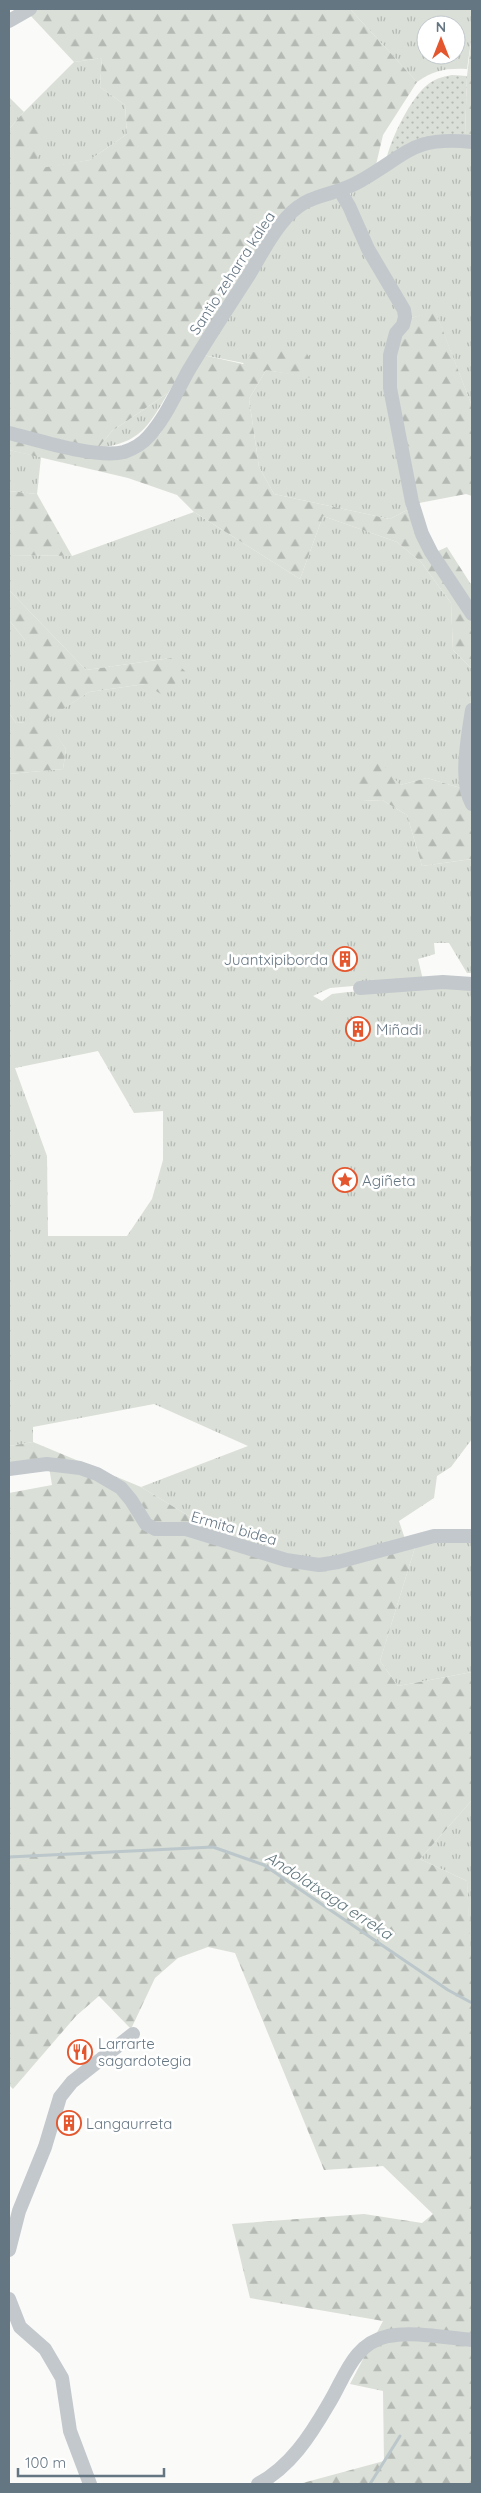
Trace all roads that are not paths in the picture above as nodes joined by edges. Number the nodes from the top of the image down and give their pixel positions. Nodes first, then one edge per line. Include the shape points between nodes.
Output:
1 (30, 9) edge
2 (9, 20) edge
3 (472, 142) edge
4 (340, 191) junction
5 (9, 433) edge
6 (472, 614) edge
7 (472, 710) edge
8 (472, 804) edge
9 (472, 984) edge
10 (360, 988) dead end
11 (9, 1469) edge
12 (472, 1536) edge
13 (133, 2034) dead end
14 (9, 2250) edge
15 (9, 2299) edge
16 (472, 2340) edge
17 (90, 2484) edge
18 (258, 2484) edge

1 - 2 street
3 - 4 street, Santio zeharra kalea via 426,142
4 - 5 street, Santio zeharra kalea via 303,201 281,224 159,423 136,447 123,452 94,451
4 - 6 street via 368,249 404,310 403,325 396,333 390,350 390,388 412,502 431,552
7 - 8 street via 466,784
9 - 10 street via 443,982
11 - 12 street, Ermita bidea via 48,1464 80,1468 121,1488 146,1524 155,1529 186,1529 303,1563 338,1562 434,1536
13 - 14 street via 72,2082 60,2097 45,2147 19,2211
15 - 17 street via 20,2327 45,2349 62,2378 70,2431
16 - 18 street via 407,2335 388,2336 370,2344 350,2362 329,2405 286,2465 276,2475

